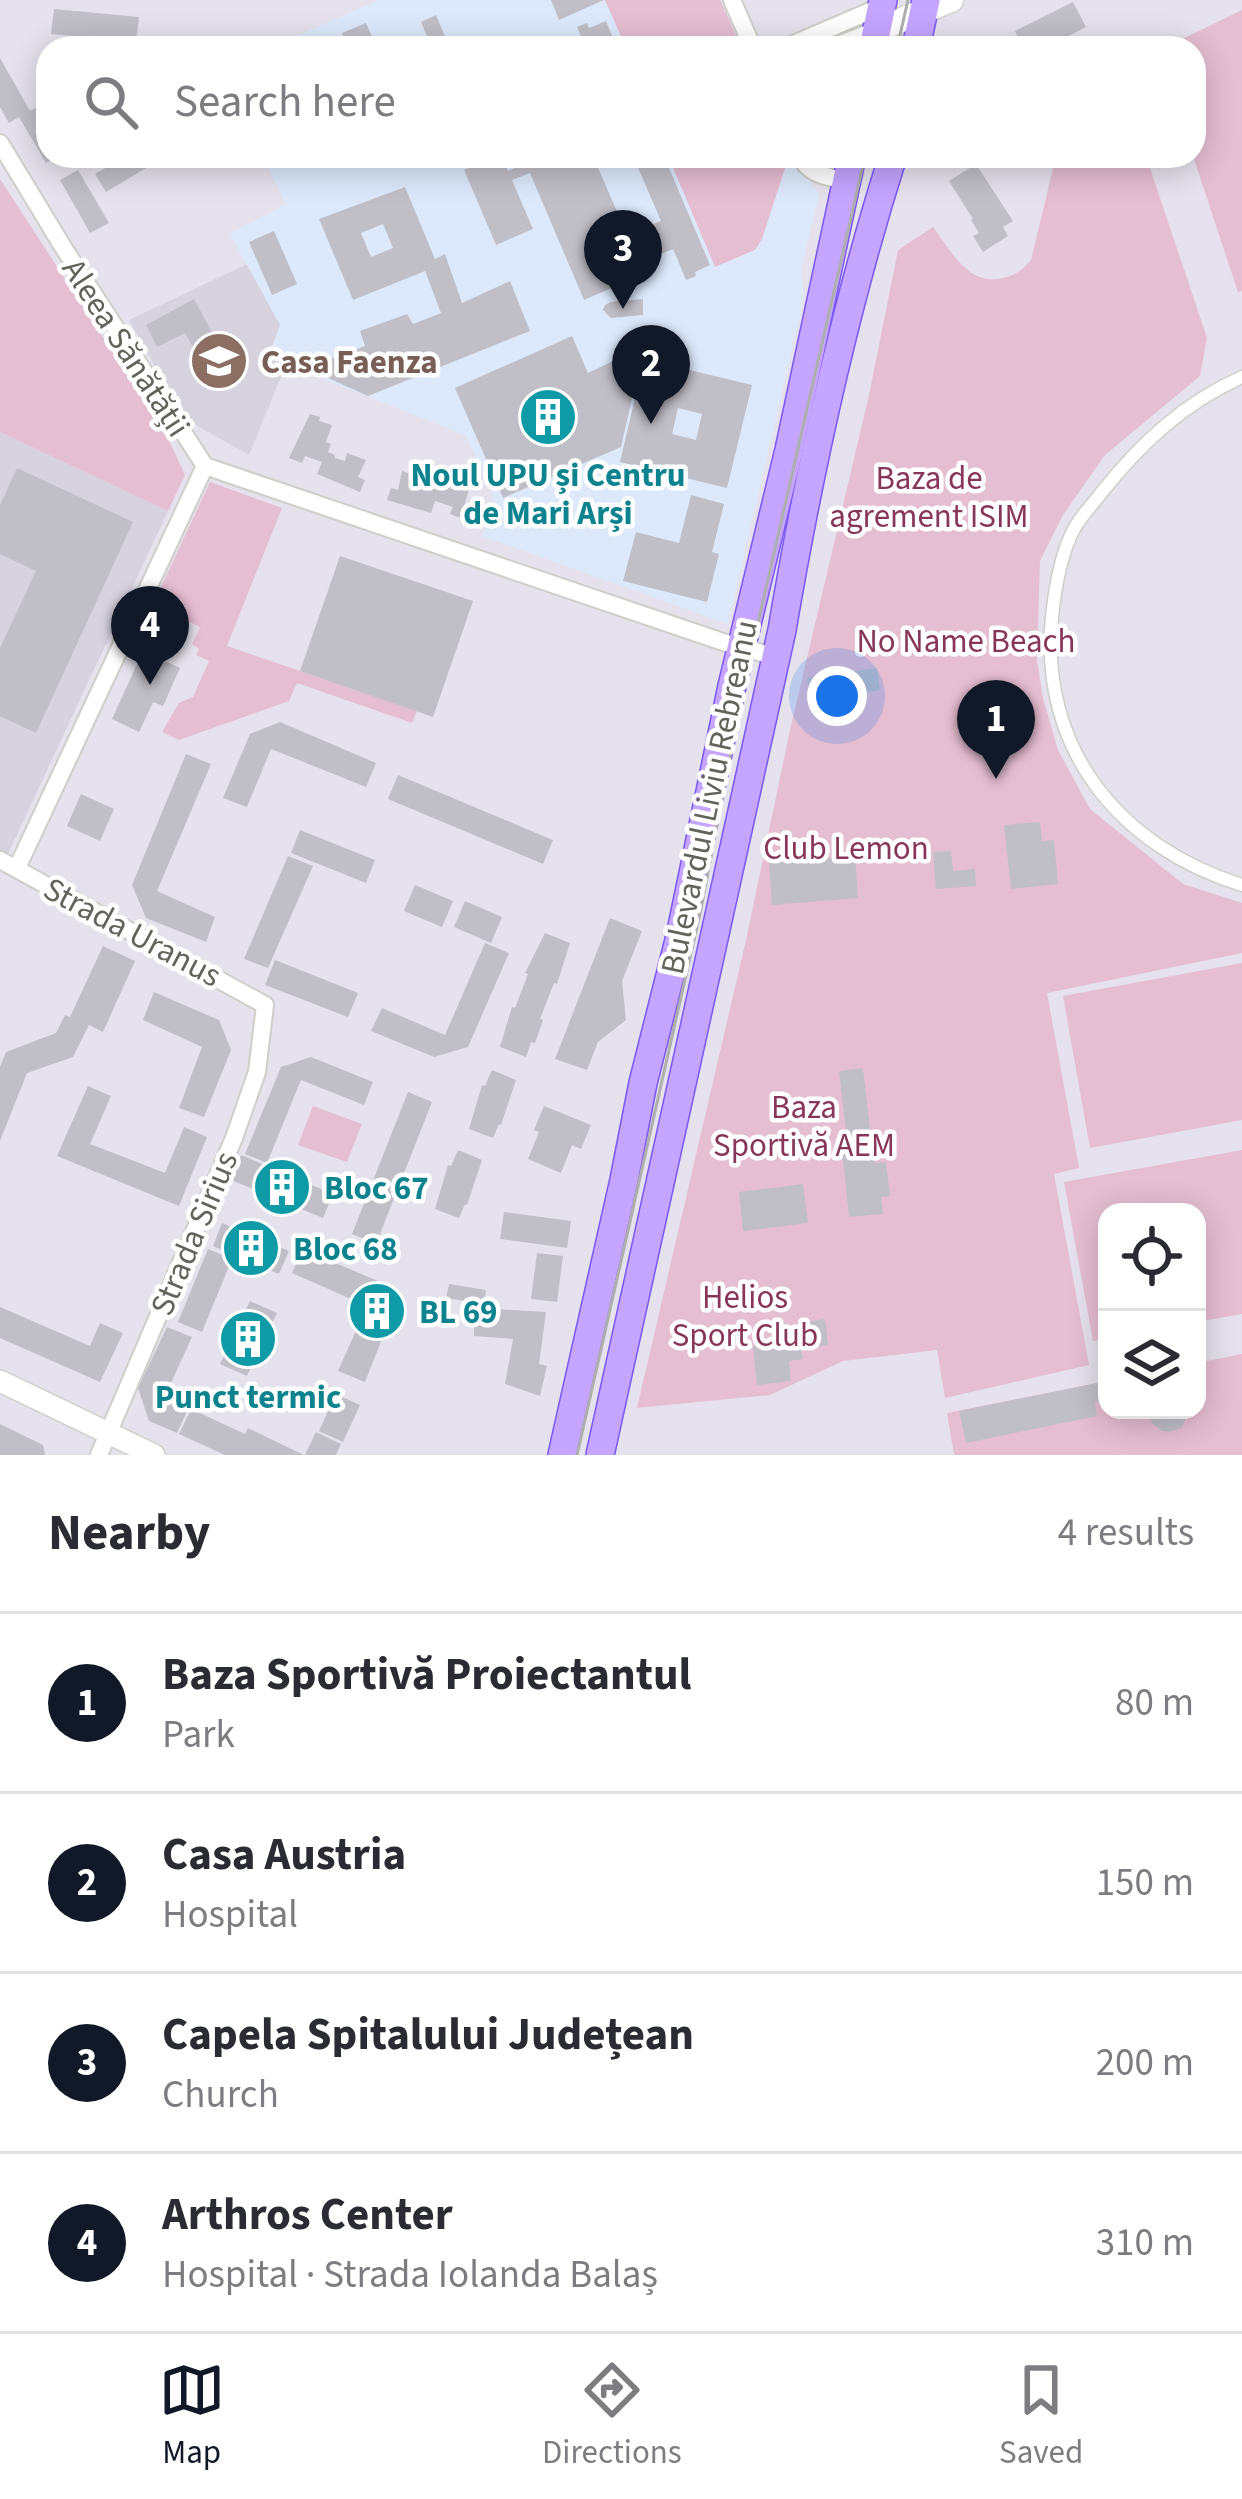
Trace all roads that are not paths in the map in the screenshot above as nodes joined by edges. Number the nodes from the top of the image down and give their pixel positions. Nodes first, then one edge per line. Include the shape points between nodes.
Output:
1 (732, 0) edge
2 (951, 0) edge
3 (925, 5) edge
4 (882, 17) edge
5 (748, 36) edge
6 (822, 36) edge
7 (850, 36) edge
8 (919, 36) edge
9 (0, 143) edge
10 (807, 168) edge
11 (849, 168) edge
12 (889, 168) edge
13 (1242, 377) edge
14 (205, 466) junction
15 (740, 647) junction
16 (776, 657) junction
17 (8, 864) edge
18 (1242, 885) edge
19 (266, 1005) joint
20 (0, 1382) edge
21 (104, 1444) edge
22 (154, 1455) edge
23 (562, 1455) edge
24 (600, 1455) edge

1 - 5 street
2 - 3 main road
3 - 4 main road
3 - 8 main road
4 - 6 street
4 - 7 street
9 - 14 street, Aleea Sănătății
10 - 11 street
11 - 15 main road, Bulevardul Liviu Rebreanu
12 - 16 main road, Bulevardul Liviu Rebreanu via 865,244
13 - 18 street via 1178,413 1086,512 1063,558 1050,644 1060,717 1090,779 1132,825
14 - 15 street, Aleea Sănătății
14 - 17 street
15 - 16 street, Aleea Sănătății
15 - 23 main road, Bulevardul Liviu Rebreanu
16 - 24 main road, Bulevardul Liviu Rebreanu
17 - 19 street, Strada Uranus
19 - 21 street, Strada Sirius via 257,1072 234,1138
20 - 21 street
21 - 22 street

